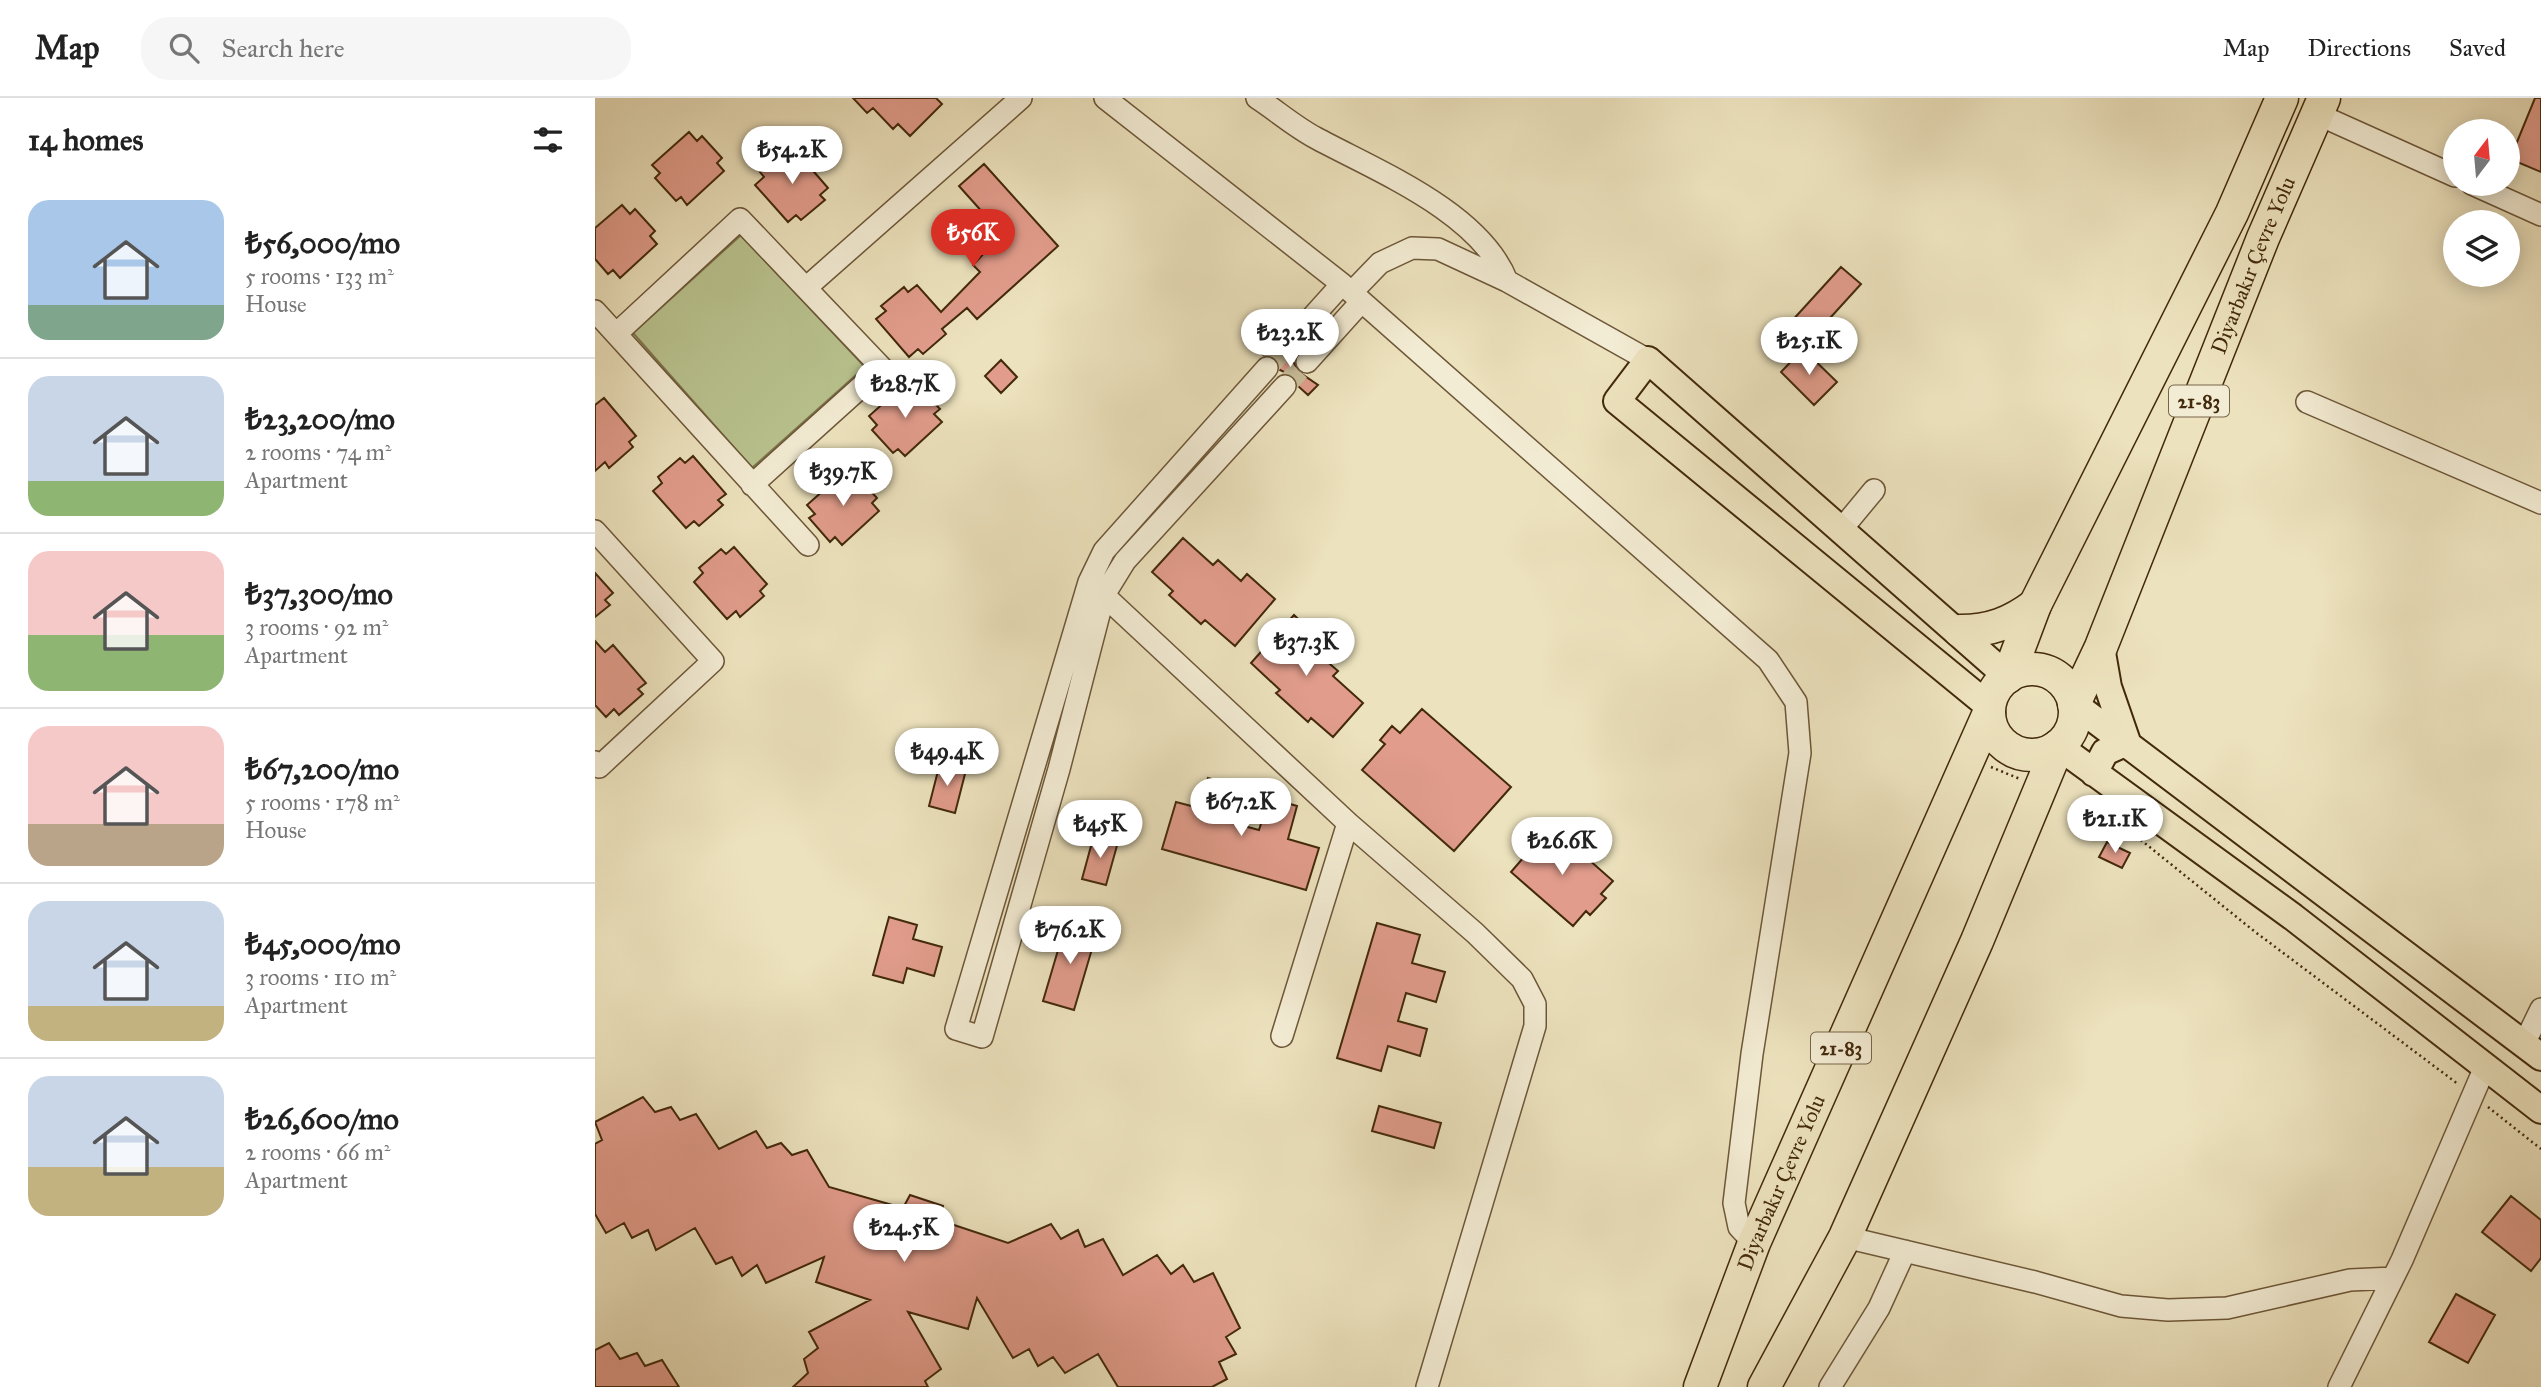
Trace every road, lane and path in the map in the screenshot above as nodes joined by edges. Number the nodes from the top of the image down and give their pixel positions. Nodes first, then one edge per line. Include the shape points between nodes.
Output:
1 (1021, 98) edge
2 (1105, 98) edge
3 (1257, 98) edge
4 (2282, 98) edge
5 (2321, 106) edge
6 (2443, 170) edge
7 (2499, 196) edge
8 (2541, 215) edge
9 (1507, 281) junction
10 (807, 287) junction
11 (1352, 293) junction
12 (595, 311) edge
13 (616, 334) junction
14 (1289, 344) tunnel mouth
15 (1648, 360) junction
16 (1307, 362) tunnel mouth
17 (1267, 368) tunnel mouth
18 (1285, 386) tunnel mouth
19 (2307, 401) dead end
20 (752, 485) junction
21 (1874, 490) dead end
22 (2541, 503) edge
23 (595, 531) edge
24 (1840, 531) junction
25 (808, 545) dead end
26 (1097, 588) junction
27 (2035, 605) junction
28 (1960, 631) junction
29 (2101, 647) junction
30 (2008, 677) junction
31 (2074, 704) junction
32 (1989, 710) junction
33 (2127, 742) junction
34 (2058, 746) junction
35 (595, 762) edge
36 (1979, 762) dead end
37 (2094, 773) junction
38 (2029, 783) dead end
39 (2087, 802) dead end
40 (1348, 823) junction
41 (2541, 1009) edge
42 (1282, 1036) dead end
43 (2533, 1051) edge
44 (2486, 1067) junction
45 (2473, 1096) junction
46 (2541, 1110) edge
47 (2541, 1149) edge
48 (1845, 1237) junction
49 (1754, 1243) junction
50 (1905, 1251) junction
51 (2393, 1278) junction
52 (1427, 1387) edge
53 (1700, 1387) edge
54 (1764, 1387) edge
55 (1831, 1387) edge
56 (2339, 1387) edge

1 - 10 street
2 - 11 street
3 - 9 street via 1312,136 1426,196 1488,248
4 - 27 highway, Diyarbakır Çevre Yolu / 21-83 via 2232,213
5 - 6 street
5 - 29 highway, Diyarbakır Çevre Yolu / 21-83 via 2263,238
7 - 8 street
9 - 11 street via 1438,249 1412,248 1380,264
9 - 15 street
10 - 13 street via 740,219
10 - 20 street via 882,368
11 - 14 street
11 - 16 street
11 - 49 street via 1768,660 1797,702 1800,753 1752,1055 1734,1203 1739,1227
12 - 13 street
13 - 20 street
15 - 24 main road
15 - 32 main road via 1617,401
17 - 26 street via 1104,551
18 - 26 street
19 - 22 street
20 - 25 street
21 - 24 street
23 - 35 street via 713,660 600,767
24 - 28 main road
26 - 26 street via 956,1029 982,1037 1059,769
26 - 40 street
27 - 28 highway via 1995,628
27 - 30 highway, Diyarbakır Çevre Yolu / 21-83
28 - 30 main road
29 - 31 highway, Diyarbakır Çevre Yolu / 21-83
29 - 33 main road via 2108,687
30 - 31 highway via 2031,669 2054,675 2070,692
30 - 32 highway via 1993,695
31 - 33 main road
31 - 34 highway via 2072,727
32 - 34 highway via 1996,734 2013,750 2036,754
32 - 49 highway, Diyarbakır Çevre Yolu / 21-83
33 - 37 main road via 2105,752
33 - 43 main road
34 - 37 main road
34 - 48 highway
36 - 38 path
37 - 44 main road via 2293,917
39 - 45 path
40 - 42 street
40 - 52 street via 1475,933 1522,979 1535,1004 1535,1026
41 - 43 street
44 - 45 street
44 - 46 main road
45 - 47 path
45 - 51 street
48 - 50 street
48 - 54 highway
49 - 53 highway, Diyarbakır Çevre Yolu / 21-83
50 - 51 street via 2121,1306 2168,1310 2227,1308 2350,1280
50 - 55 street via 1878,1308
51 - 56 street

